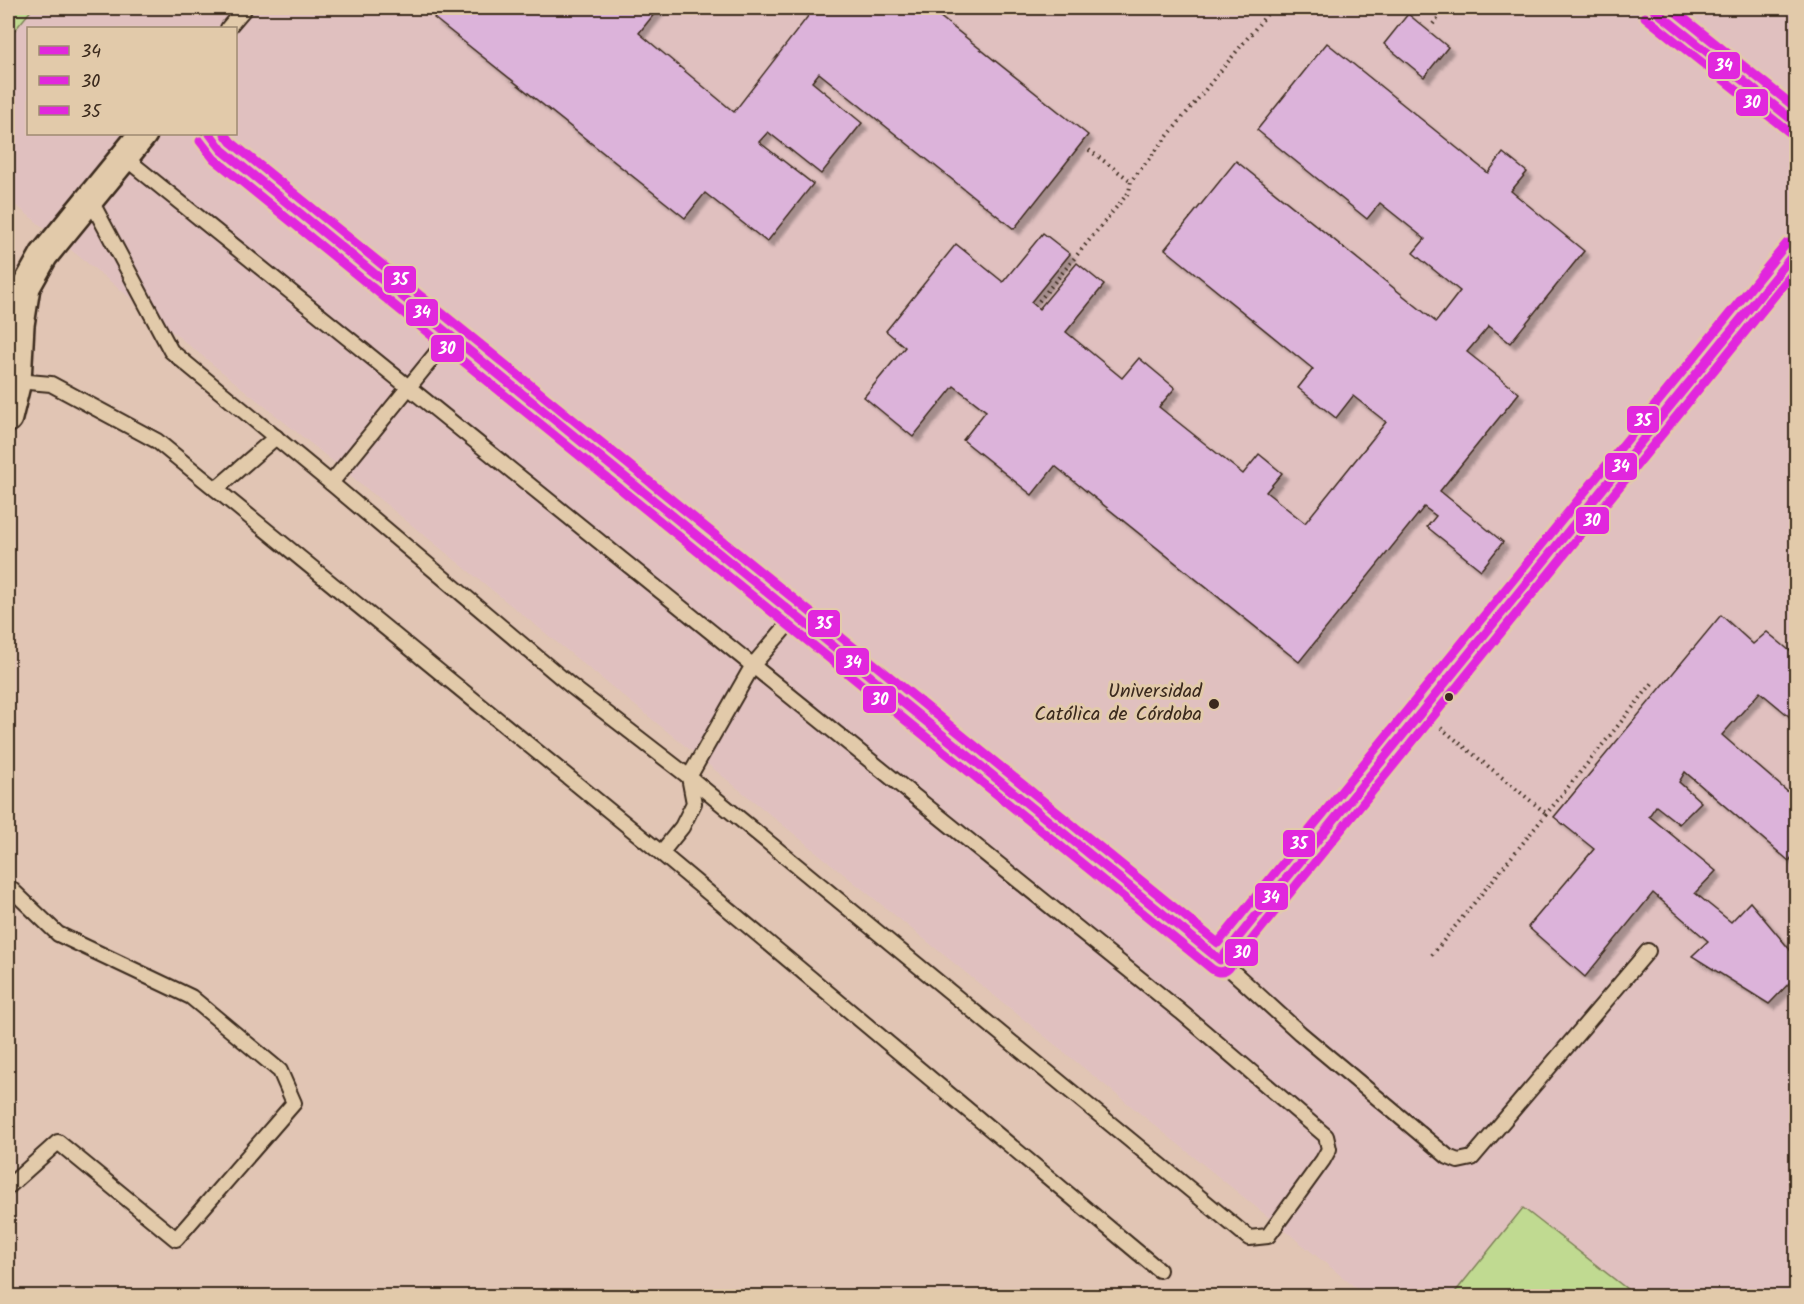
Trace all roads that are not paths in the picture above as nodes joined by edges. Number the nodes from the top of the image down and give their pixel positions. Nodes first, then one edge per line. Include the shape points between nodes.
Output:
1 (245, 8) edge
2 (1652, 8) edge
3 (229, 27) edge
4 (1797, 123) edge
5 (142, 135) edge
6 (211, 135) edge
7 (124, 157) junction
8 (90, 199) junction
9 (1797, 251) edge
10 (451, 335) junction
11 (17, 381) junction
12 (408, 388) junction
13 (8, 418) edge
14 (276, 437) junction
15 (331, 483) junction
16 (216, 489) junction
17 (795, 616) junction
18 (753, 665) junction
19 (689, 777) junction
20 (661, 853) junction
21 (8, 886) edge
22 (1648, 951) dead end
23 (1220, 960) junction
24 (8, 1187) edge
25 (1159, 1270) dead end

1 - 3 lane
2 - 4 lane
5 - 7 street
6 - 10 lane via 222,150
7 - 8 street
7 - 12 lane
8 - 11 street via 44,255 26,287
8 - 14 lane via 171,351
9 - 23 lane
10 - 12 lane
10 - 17 lane
11 - 13 street
11 - 16 lane via 51,384 158,441
12 - 15 lane
12 - 18 lane
14 - 15 lane
14 - 16 lane
15 - 19 lane via 570,685
16 - 20 lane
17 - 18 lane
17 - 23 lane
18 - 19 lane
18 - 19 lane via 1181,1012 1326,1136 1329,1149 1323,1160 1268,1236 1249,1238
19 - 20 lane via 694,803 682,827
20 - 25 lane
21 - 24 lane via 58,934 191,997 280,1071 294,1103 176,1239 58,1142
22 - 23 lane via 1472,1158 1458,1161 1448,1157 1318,1048

